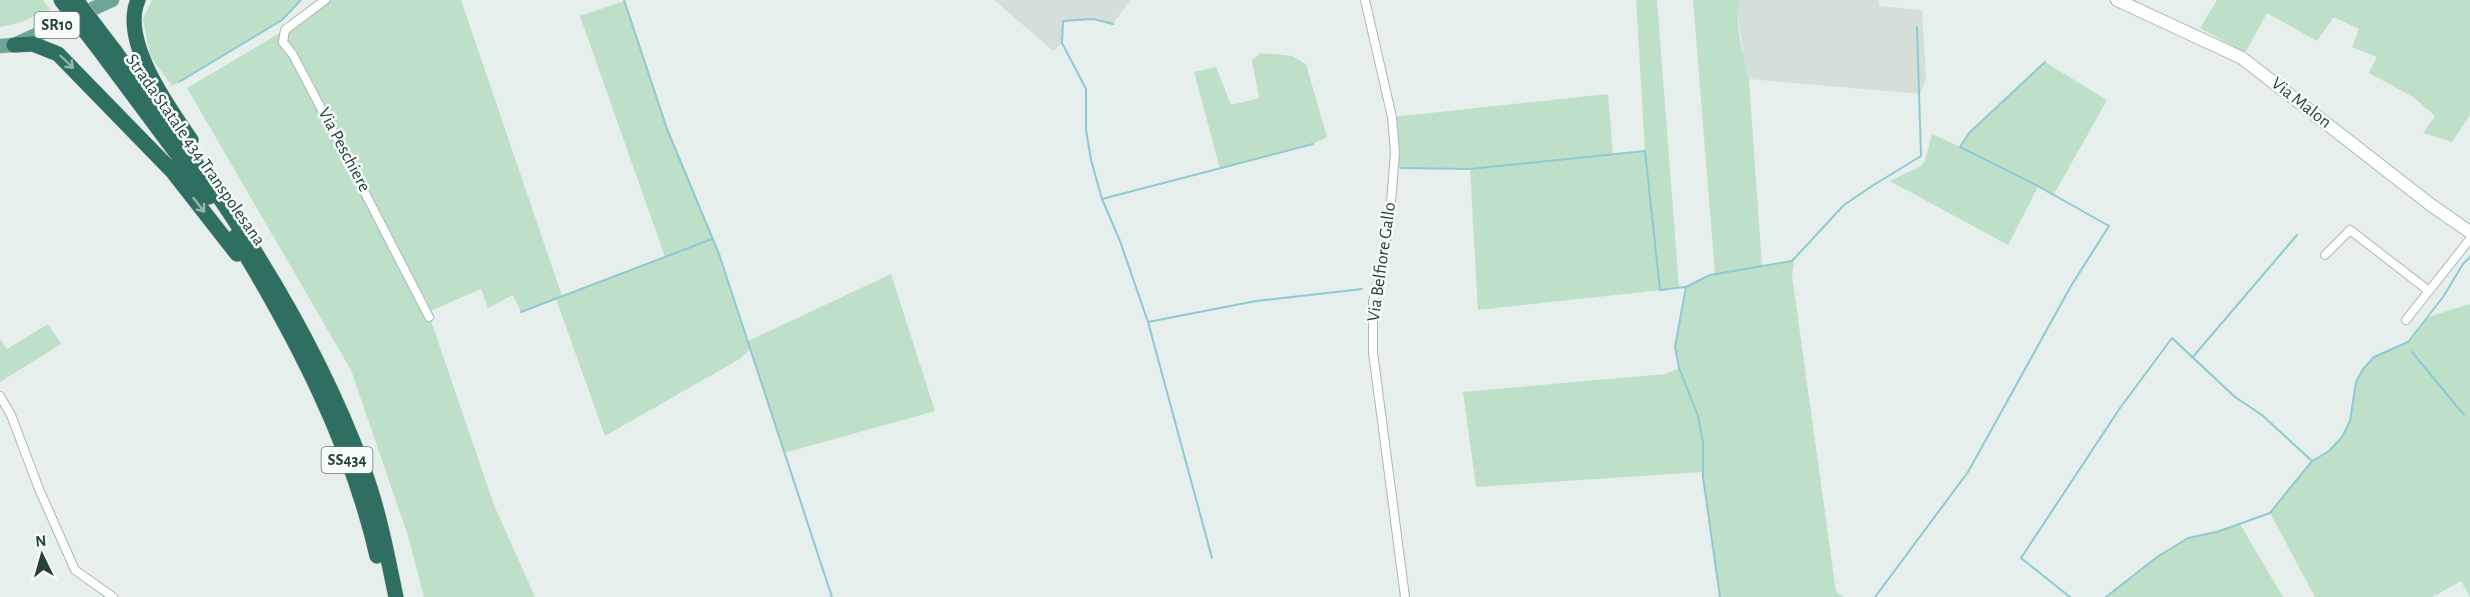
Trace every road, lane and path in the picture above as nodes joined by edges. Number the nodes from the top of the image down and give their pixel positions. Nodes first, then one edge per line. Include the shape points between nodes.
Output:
1 (61, 0) edge
2 (76, 0) edge
3 (112, 0) edge
4 (138, 0) edge
5 (325, 0) edge
6 (1365, 0) edge
7 (2118, 0) edge
8 (7, 46) edge
9 (109, 53) junction
10 (2470, 232) edge
11 (2470, 239) edge
12 (2325, 255) dead end
13 (2429, 291) junction
14 (268, 293) junction
15 (429, 316) dead end
16 (2406, 320) dead end
17 (307, 342) junction
18 (0, 396) edge
19 (113, 597) edge
20 (387, 597) edge
21 (396, 597) edge
22 (1405, 597) edge

1 - 9 highway, Strada Statale 434 Transpolesana / SS434, bridge
2 - 9 highway, Strada Statale 434 Transpolesana / SS434, bridge
3 - 8 main road, SR10
4 - 17 highway via 137,39 151,75 276,270 305,326
5 - 15 street, Via Peschiere via 285,30 283,42
6 - 22 street, Via Belfiore Gallo via 1392,117 1395,152 1390,215 1373,302 1373,352
7 - 10 street, Via Malon via 2242,58
8 -> 14 highway via 45,47 70,65 172,171
9 - 14 highway, Strada Statale 434 Transpolesana / SS434 via 208,196
9 - 17 highway, Strada Statale 434 Transpolesana / SS434 via 205,174 267,268
11 - 13 street
12 - 13 street via 2350,230
13 - 16 street
14 - 20 highway, Strada Statale 434 Transpolesana / SS434 via 317,387 353,474
17 - 21 highway, SS434 via 364,470
18 - 19 street via 75,570

